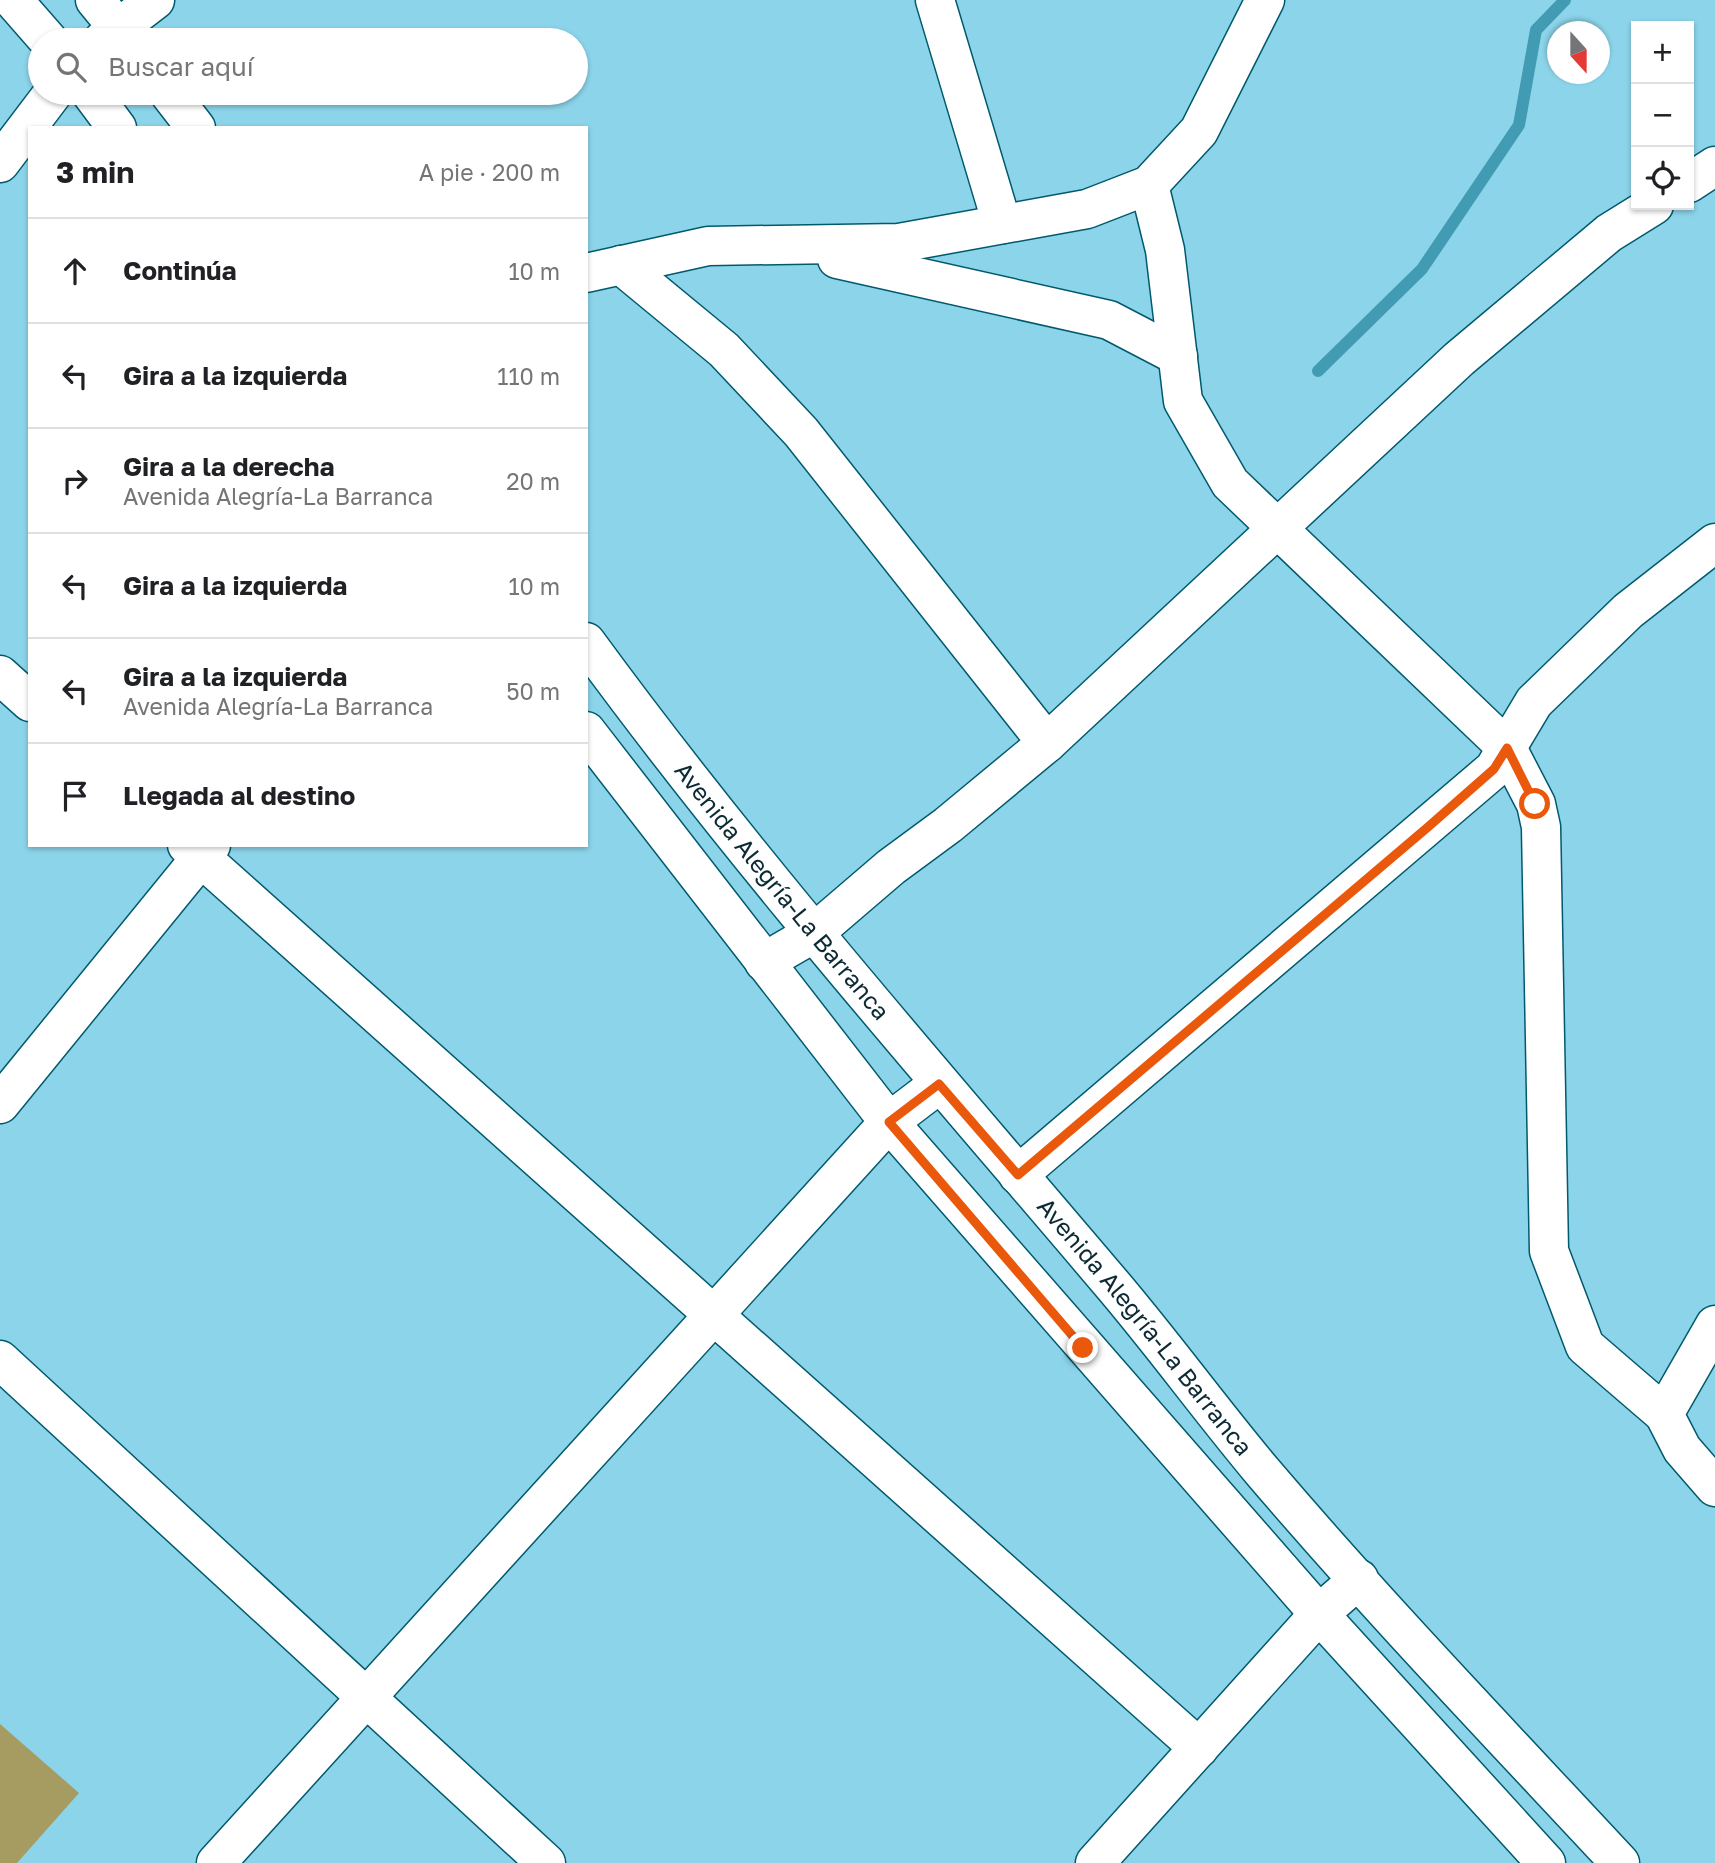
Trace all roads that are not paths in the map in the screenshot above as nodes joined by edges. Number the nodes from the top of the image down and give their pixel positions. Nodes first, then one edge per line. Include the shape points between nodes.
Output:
1 (13, 0) edge
2 (155, 0) edge
3 (935, 0) edge
4 (1265, 0) edge
5 (111, 27) edge
6 (38, 28) edge
7 (44, 105) edge
8 (100, 105) edge
9 (178, 105) edge
10 (28, 126) edge
11 (28, 126) edge
12 (116, 126) edge
13 (194, 126) edge
14 (0, 163) edge
15 (1715, 166) edge
16 (1694, 180) edge
17 (1149, 185) junction
18 (1646, 210) edge
19 (1002, 224) junction
20 (780, 247) junction
21 (603, 269) edge
22 (1178, 356) junction
23 (1278, 529) junction
24 (1715, 543) edge
25 (588, 645) edge
26 (0, 675) edge
27 (28, 700) edge
28 (588, 735) edge
29 (1047, 743) junction
30 (1507, 748) junction
31 (199, 850) edge
32 (814, 933) junction
33 (764, 962) junction
34 (939, 1084) junction
35 (0, 1104) edge
36 (889, 1122) junction
37 (1018, 1175) junction
38 (715, 1317) junction
39 (1715, 1325) edge
40 (0, 1360) edge
41 (1664, 1414) junction
42 (1715, 1487) edge
43 (1359, 1579) junction
44 (1319, 1614) junction
45 (365, 1700) junction
46 (1199, 1748) junction
47 (216, 1863) edge
48 (546, 1863) edge
49 (1095, 1863) edge
50 (1546, 1863) edge
51 (1620, 1863) edge

1 - 6 street
2 - 5 street
3 - 19 street
4 - 17 street via 1199,131
7 - 10 street
8 - 12 street
9 - 13 street
11 - 14 street
15 - 16 street
17 - 19 street via 1087,209
17 - 22 street via 1165,250
18 - 23 street via 1609,233 1459,359
19 - 20 street via 900,243
20 - 21 street via 708,246
20 - 22 street via 1109,320
21 - 29 street via 724,350 801,432
22 - 23 street via 1183,401 1230,483
23 - 29 street
23 - 30 street
24 - 30 street via 1628,611 1534,702
25 - 32 street, Avenida Alegría-La Barranca via 713,810
26 - 27 street
28 - 33 street
29 - 32 street
30 - 37 street via 1494,769 1447,811
30 - 41 street via 1535,804 1541,827 1549,1251 1585,1346
31 - 35 street
31 - 38 street
32 - 33 street
32 - 34 street, Avenida Alegría-La Barranca
33 - 36 street
34 - 36 street
34 - 37 street, Avenida Alegría-La Barranca
36 - 38 street
36 - 44 street
37 - 43 street, Avenida Alegría-La Barranca via 1263,1471
38 - 45 street
38 - 46 street
39 - 41 street
40 - 45 street
41 - 42 street via 1682,1449
43 - 44 street
43 - 51 street, Avenida Alegría-La Barranca
44 - 46 street
44 - 50 street
45 - 47 street
45 - 48 street
46 - 49 street

